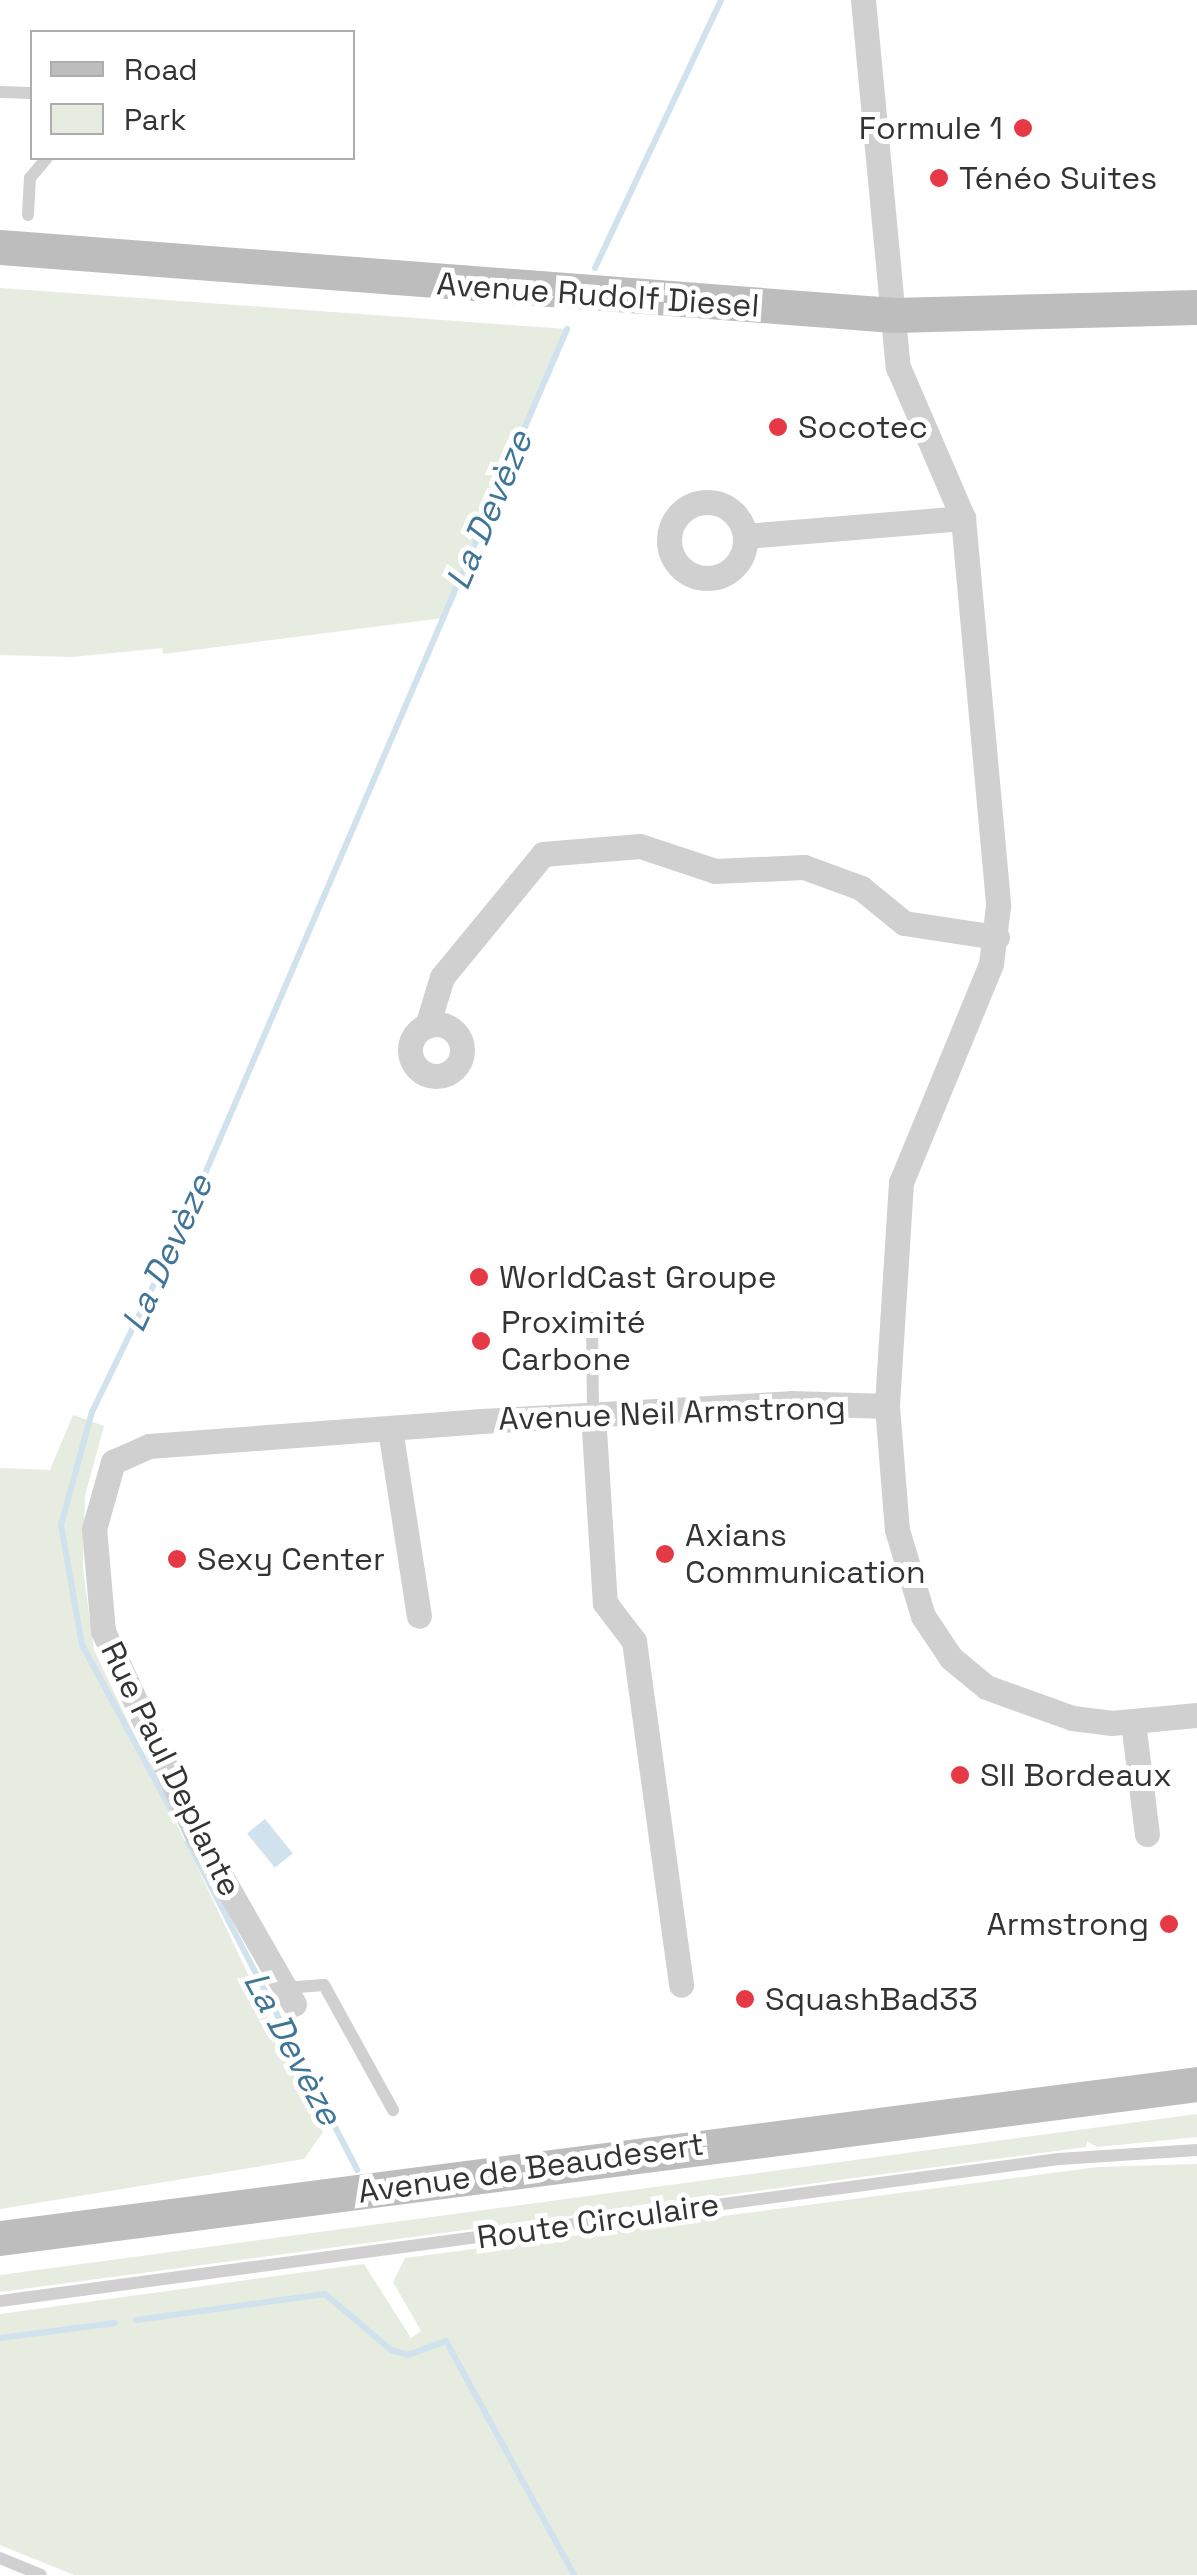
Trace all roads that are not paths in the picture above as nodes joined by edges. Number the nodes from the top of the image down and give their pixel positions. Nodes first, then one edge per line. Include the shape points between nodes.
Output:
1 (862, 0) edge
2 (0, 92) edge
3 (30, 93) edge
4 (45, 160) edge
5 (28, 215) dead end
6 (0, 247) edge
7 (1197, 307) edge
8 (893, 315) junction
9 (963, 518) junction
10 (745, 536) dead end
11 (997, 937) junction
12 (427, 1026) dead end
13 (592, 1318) dead end
14 (887, 1406) junction
15 (593, 1414) junction
16 (390, 1428) junction
17 (113, 1462) joint
18 (420, 1616) dead end
19 (1197, 1715) edge
20 (1133, 1722) junction
21 (1147, 1834) dead end
22 (681, 1985) dead end
23 (289, 1996) joint
24 (1197, 2068) edge
25 (1197, 2084) edge
26 (1062, 2096) junction
27 (393, 2110) dead end
28 (1197, 2150) edge
29 (0, 2238) edge
30 (0, 2301) edge
31 (0, 2558) edge
32 (42, 2575) edge

1 - 8 street
2 - 3 lane
4 - 5 lane via 30,178
6 - 8 main road, Avenue Rudolf Diesel
7 - 8 main road, Avenue Rudolf Diesel
8 - 9 street via 904,392
9 - 10 street
9 - 11 street via 990,770
11 - 12 street via 904,923 860,888 804,868 715,872 640,846 542,854 442,978
11 - 14 street via 901,1182
13 - 15 lane
14 - 15 street, Avenue Neil Armstrong via 791,1403
14 - 20 street, Avenue Neil Armstrong via 896,1530 923,1616 951,1658 986,1687 1030,1704 1072,1718
15 - 16 street, Avenue Neil Armstrong
15 - 22 street via 605,1602 634,1641
16 - 17 street, Avenue Neil Armstrong via 149,1446
16 - 18 street
17 - 23 street, Rue Paul Deplante via 94,1529 103,1631 195,1831
19 - 20 street, Avenue Neil Armstrong
20 - 21 street
23 - 27 lane via 324,1985
24 - 26 main road
25 - 26 main road
26 - 29 main road, Avenue de Beaudesert
28 - 30 lane, Route Circulaire via 1059,2159
31 - 32 lane

